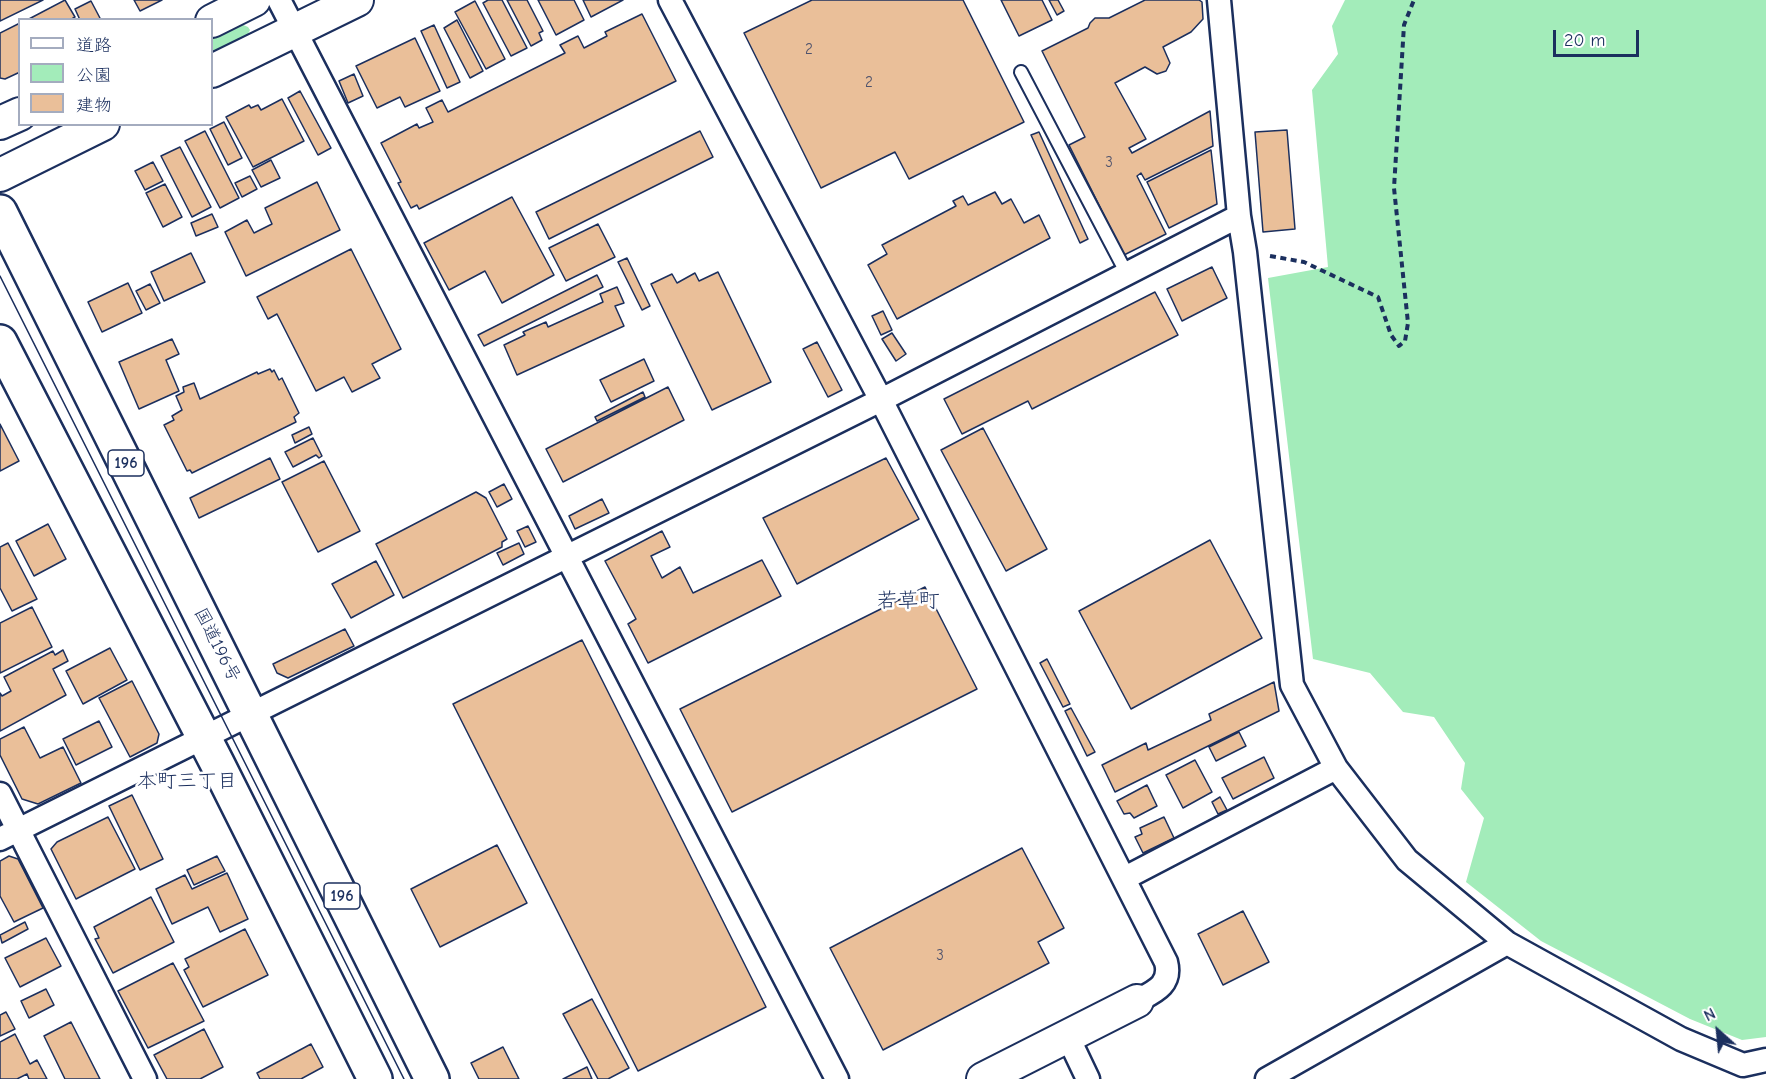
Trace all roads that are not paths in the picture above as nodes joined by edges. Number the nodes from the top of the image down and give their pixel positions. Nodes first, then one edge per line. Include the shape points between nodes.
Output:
1 (254, 0) edge
2 (279, 0) edge
3 (357, 0) edge
4 (670, 0) edge
5 (1219, 0) edge
6 (213, 20) edge
7 (295, 31) junction
8 (213, 71) edge
9 (1021, 72) dead end
10 (18, 115) edge
11 (0, 123) edge
12 (99, 126) edge
13 (0, 175) edge
14 (0, 212) edge
15 (1239, 216) junction
16 (1127, 274) junction
17 (0, 342) edge
18 (880, 400) junction
19 (568, 557) junction
20 (252, 714) junction
21 (204, 738) junction
22 (1336, 768) junction
23 (0, 794) edge
24 (9, 834) edge
25 (1125, 878) junction
26 (1507, 943) junction
27 (1137, 1001) joint
28 (1068, 1037) junction
29 (1766, 1060) edge
30 (145, 1079) edge
31 (375, 1079) edge
32 (432, 1079) edge
33 (837, 1079) edge
34 (983, 1079) edge
35 (1088, 1079) edge
36 (1267, 1079) edge

1 - 6 street
2 - 7 street
3 - 7 street
4 - 18 street
5 - 15 street
7 - 8 street
7 - 19 street
9 - 16 lane
10 - 11 street
12 - 13 street
14 - 20 highway, 国道196号 / 196
15 - 16 street
15 - 22 street via 1292,685
16 - 18 street
17 - 21 highway
18 - 19 street
18 - 25 street
19 - 20 street
19 - 33 street
20 - 21 street
20 - 32 highway, 国道196号 / 196
21 - 24 street
21 - 31 highway
22 - 25 street
22 - 26 street via 1407,860
23 - 24 street
24 - 30 street
25 - 27 street via 1168,970 1160,988
26 - 29 street via 1681,1038 1743,1065
26 - 36 street
27 - 28 street
28 - 34 street
28 - 35 street

